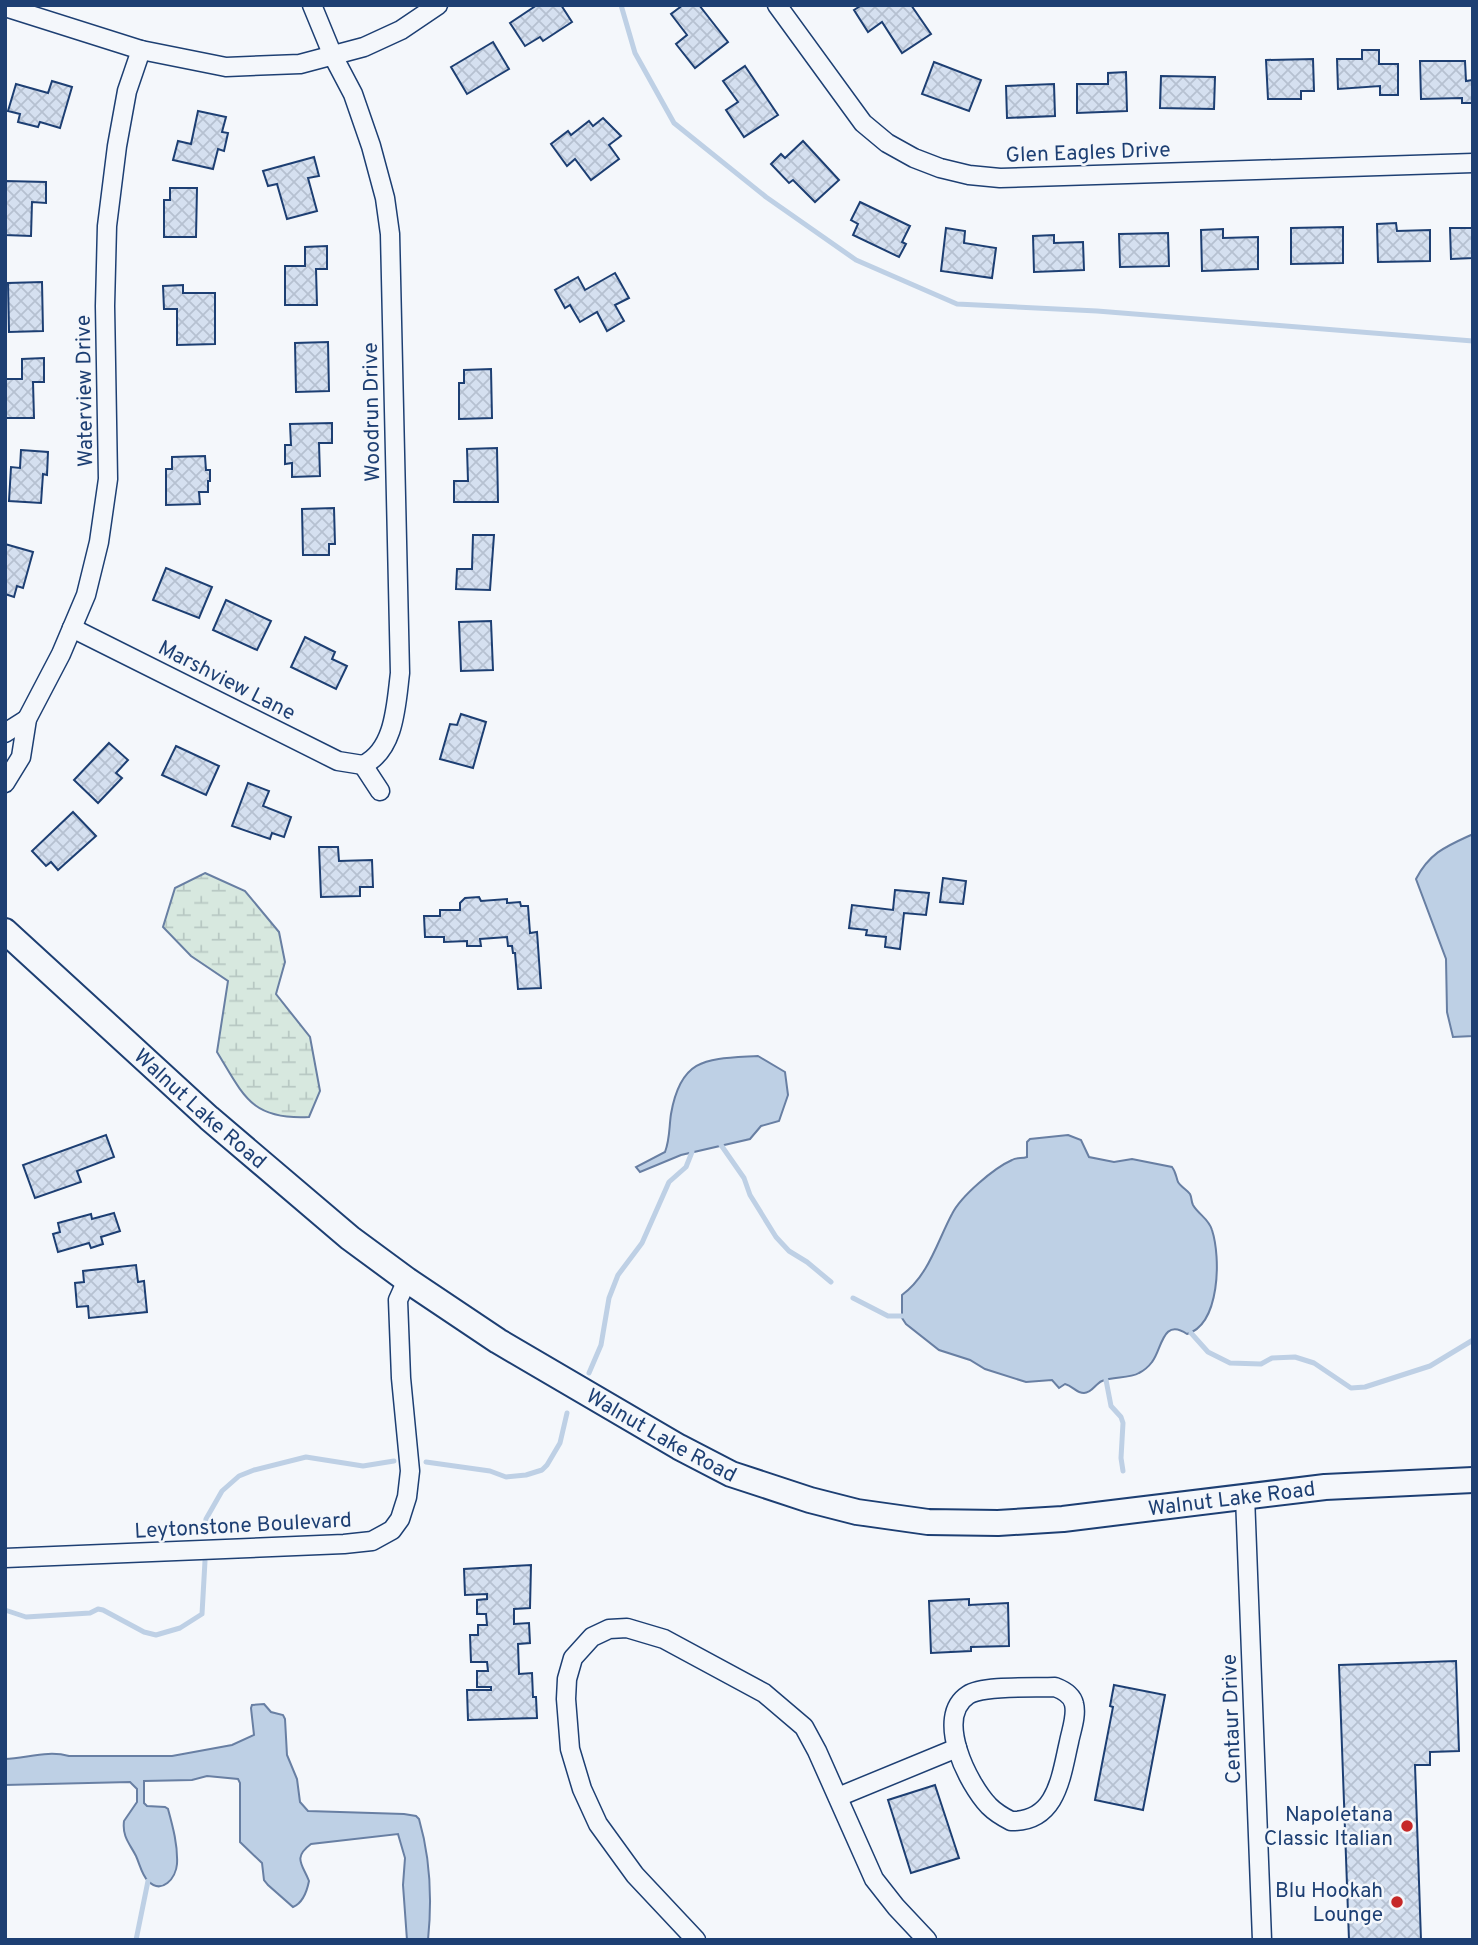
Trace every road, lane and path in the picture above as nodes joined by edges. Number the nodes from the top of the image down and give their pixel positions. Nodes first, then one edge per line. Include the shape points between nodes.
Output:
1 (312, 5) edge
2 (439, 5) edge
3 (777, 5) edge
4 (5, 7) edge
5 (141, 50) junction
6 (333, 56) junction
7 (1473, 163) edge
8 (72, 628) junction
9 (27, 719) junction
10 (5, 733) edge
11 (363, 765) junction
12 (5, 783) edge
13 (380, 792) dead end
14 (5, 931) edge
15 (407, 1280) junction
16 (1473, 1480) edge
17 (1245, 1496) junction
18 (5, 1558) edge
19 (957, 1748) junction
20 (838, 1797) junction
21 (696, 1940) edge
22 (927, 1940) edge
23 (1262, 1940) edge

1 - 6 street, Woodrun Drive
2 - 6 street via 401,30
3 - 7 street, Glen Eagles Drive via 863,123 914,158 969,175 1000,178
4 - 5 street
5 - 6 street via 226,67 300,64
5 - 8 street, Waterview Drive via 127,91 107,226 108,479 99,542
6 - 11 street, Woodrun Drive via 353,94 371,146 390,234 400,673 396,711 382,750
8 - 9 street, Waterview Drive
8 - 11 street, Marshview Lane via 338,761
9 - 10 street, Waterview Drive
9 - 12 street, Waterview Drive via 21,757
11 - 13 street
14 - 15 street, Walnut Lake Road via 268,1169
15 - 17 street, Walnut Lake Road via 498,1341 679,1447 731,1474 810,1500 928,1522 998,1523
15 - 18 street, Leytonstone Boulevard via 398,1300 398,1334 410,1471 407,1497 392,1530 372,1541 344,1544
16 - 17 street, Walnut Lake Road
17 - 23 street, Centaur Drive
19 - 19 street via 952,1723 955,1711 979,1690 1055,1687 1074,1704 1057,1794 1032,1818 1011,1821 989,1806
19 - 20 street
20 - 21 street via 804,1727 764,1693 664,1639 627,1628 609,1629 592,1637 573,1658 567,1679 570,1749 582,1789 598,1824 635,1875
20 - 22 street via 874,1879

